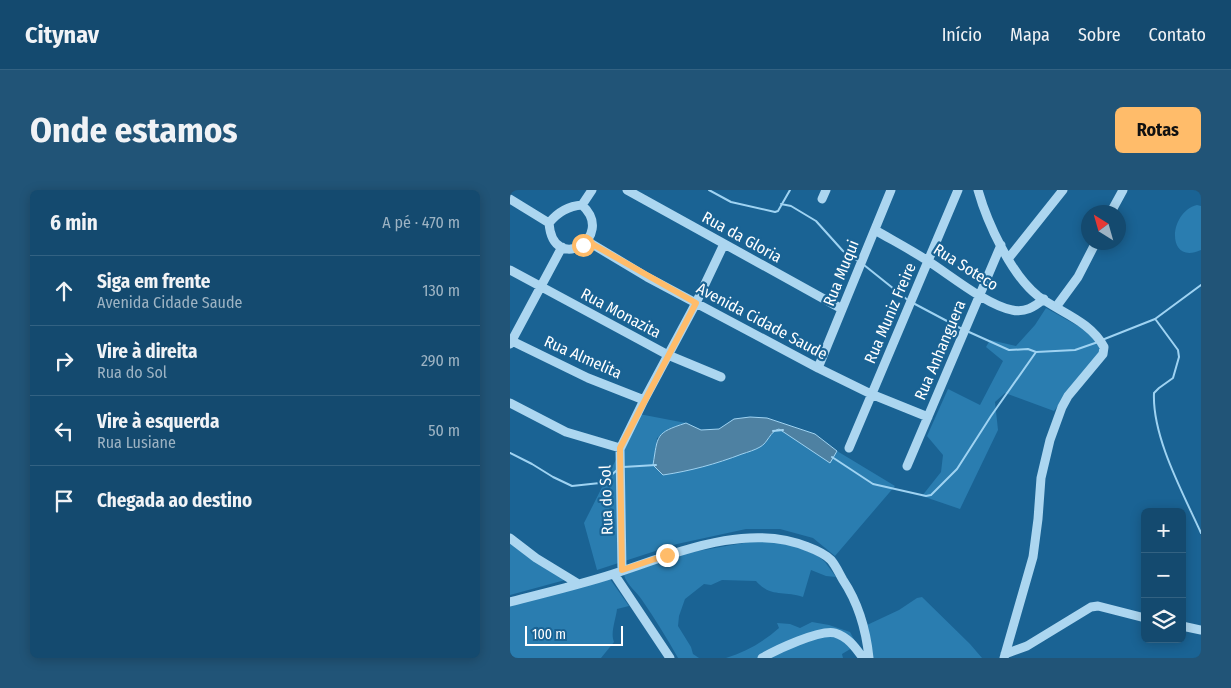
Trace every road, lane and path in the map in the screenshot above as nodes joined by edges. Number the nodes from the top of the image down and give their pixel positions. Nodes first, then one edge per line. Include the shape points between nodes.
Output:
1 (592, 190) edge
2 (627, 190) edge
3 (826, 190) edge
4 (891, 190) edge
5 (958, 190) edge
6 (978, 190) edge
7 (1063, 190) edge
8 (1123, 190) edge
9 (510, 199) edge
10 (822, 199) dead end
11 (582, 205) junction
12 (1115, 205) edge
13 (549, 223) junction
14 (874, 230) junction
15 (587, 241) junction
16 (724, 244) junction
17 (1001, 245) junction
18 (562, 247) junction
19 (1092, 250) edge
20 (1008, 259) junction
21 (928, 261) junction
22 (510, 270) edge
23 (542, 287) junction
24 (979, 295) junction
25 (1044, 299) junction
26 (696, 303) junction
27 (1056, 306) junction
28 (842, 309) junction
29 (511, 342) edge
30 (668, 355) junction
31 (818, 368) junction
32 (721, 378) dead end
33 (872, 394) junction
34 (644, 400) junction
35 (510, 403) edge
36 (928, 417) junction
37 (620, 448) junction
38 (849, 448) dead end
39 (907, 466) dead end
40 (510, 538) edge
41 (618, 572) junction
42 (577, 584) junction
43 (510, 602) edge
44 (1141, 617) edge
45 (1186, 627) edge
46 (1201, 630) edge
47 (1004, 656) edge
48 (670, 658) edge
49 (762, 658) edge
50 (863, 658) edge
51 (869, 658) edge

1 - 11 street
2 - 16 street, Rua da Gloria
3 - 10 street
4 - 14 street, Rua Muqui
5 - 21 street, Rua Muniz Freire
6 - 17 street
7 - 20 street
8 - 12 street
9 - 13 street
11 - 13 street via 570,207 554,216
11 - 15 street via 592,226
13 - 18 street via 552,236
14 - 21 street, Rua Soteco
14 - 28 street, Rua Muqui
15 - 18 street via 572,249
15 - 26 street, Avenida Cidade Saude
16 - 26 street, Rua do Sol
16 - 28 street, Rua da Gloria
17 - 20 street
17 - 24 street, Rua Anhanguera
18 - 23 street
19 - 27 street via 1078,277
20 - 25 street via 1024,282
21 - 24 street, Rua Soteco
21 - 33 street, Rua Muniz Freire
22 - 23 street, Rua Monazita
23 - 29 street
23 - 30 street, Rua Monazita
24 - 25 street, Rua Soteco via 1014,311 1030,308
24 - 36 street, Rua Anhanguera
25 - 27 street
26 - 30 street, Rua do Sol
26 - 31 street, Avenida Cidade Saude
27 - 47 street via 1090,329 1104,347 1102,354 1068,396 1050,440 1041,478 1033,557
28 - 31 street, Rua Muqui
29 - 34 street, Rua Almelita
30 - 32 street, Rua Monazita
30 - 34 street, Rua do Sol
31 - 33 street, Avenida Cidade Saude
33 - 36 street, Avenida Cidade Saude
33 - 38 street, Rua Muniz Freire
34 - 37 street, Rua do Sol
35 - 37 street via 566,432
36 - 39 street, Rua Anhanguera
37 - 41 street, Rua do Sol
40 - 42 street
41 - 42 street
41 - 48 street
41 - 51 street via 685,550 733,540 766,538 800,544 832,561 853,595 862,619
42 - 43 street
44 - 47 street via 1091,607 1027,646
45 - 46 street
49 - 50 street via 818,634 833,632 851,642

